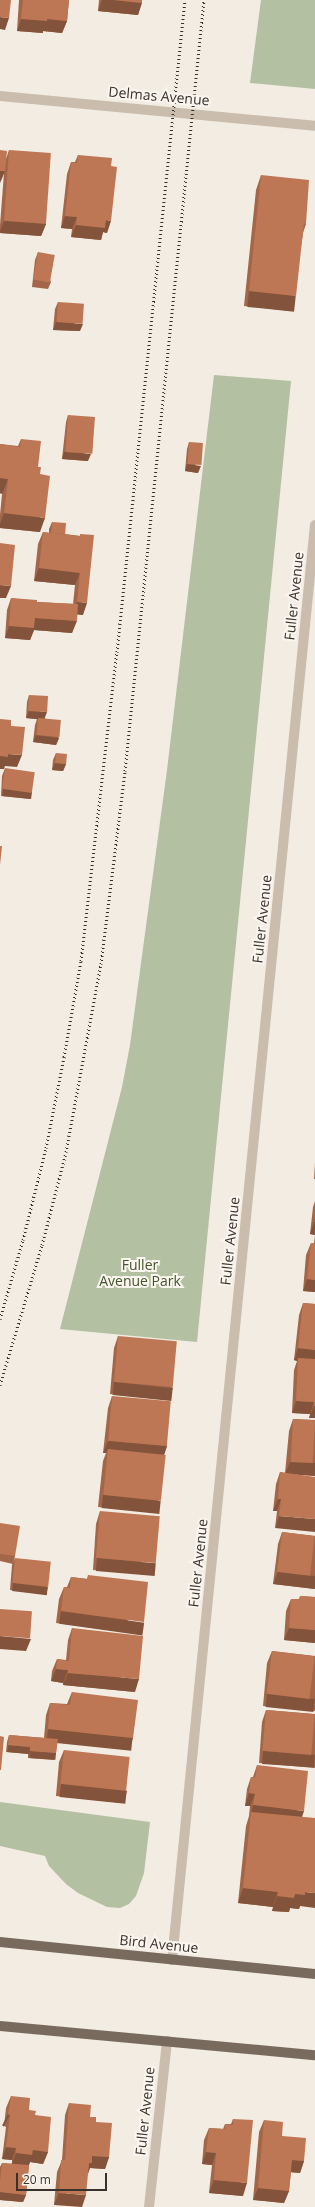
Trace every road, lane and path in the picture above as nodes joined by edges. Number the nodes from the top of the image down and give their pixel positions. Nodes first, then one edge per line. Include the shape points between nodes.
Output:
1 (0, 96) edge
2 (315, 126) edge
3 (315, 525) edge
4 (0, 1942) edge
5 (172, 1960) junction
6 (315, 1974) edge
7 (0, 2026) edge
8 (167, 2041) junction
9 (315, 2055) edge
10 (149, 2207) edge

1 - 2 street, Delmas Avenue
3 - 5 street, Fuller Avenue
4 - 5 main road, Bird Avenue
5 - 6 main road, Bird Avenue
7 - 8 main road
8 - 9 main road
8 - 10 street, Fuller Avenue

